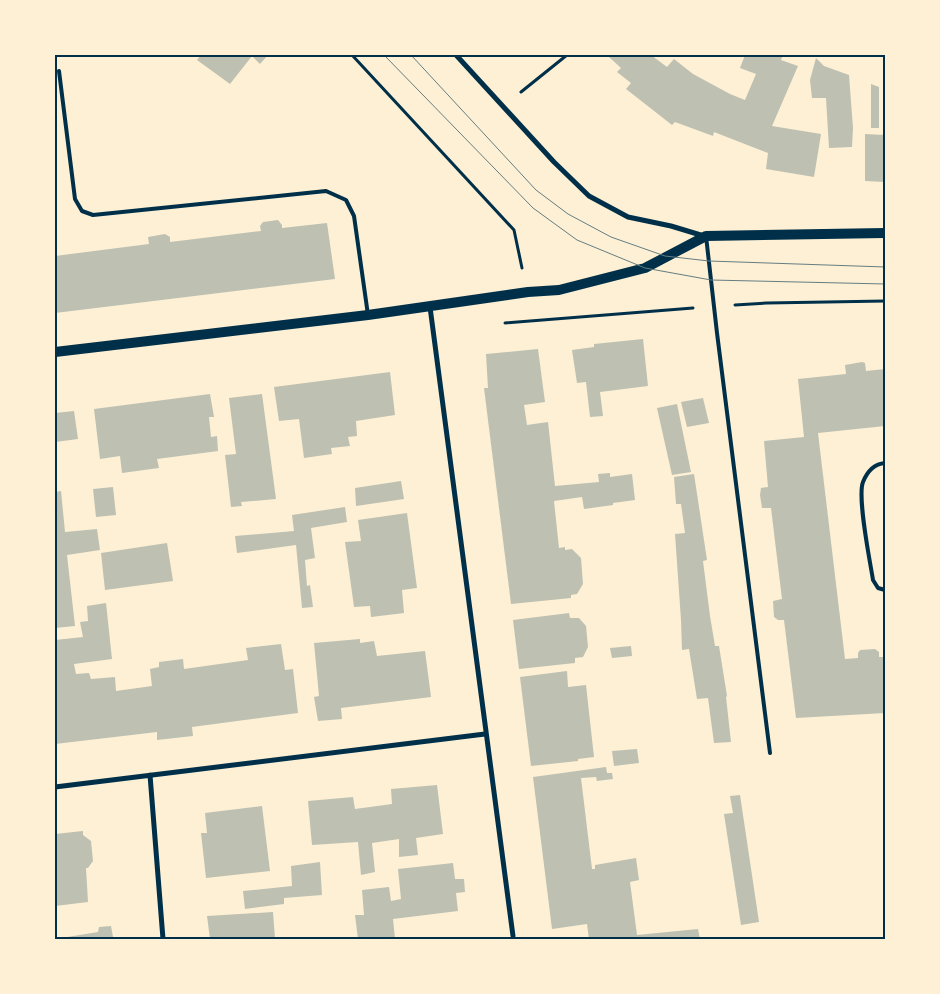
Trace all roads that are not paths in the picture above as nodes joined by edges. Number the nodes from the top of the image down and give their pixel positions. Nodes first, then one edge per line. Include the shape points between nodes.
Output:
1 (456, 55) edge
2 (59, 71) dead end
3 (885, 233) edge
4 (706, 236) junction
5 (430, 307) junction
6 (368, 315) junction
7 (55, 352) edge
8 (885, 462) edge
9 (885, 590) edge
10 (485, 734) junction
11 (770, 753) dead end
12 (150, 775) junction
13 (55, 787) edge
14 (512, 936) dead end
15 (163, 939) edge

1 - 4 street via 589,196 628,217
2 - 6 lane via 75,199 82,212 93,215 326,191 346,200 354,216
3 - 4 main road
4 - 5 main road via 645,268 559,290
4 - 11 lane
5 - 6 main road
5 - 10 street
6 - 7 main road
8 - 9 lane via 870,469 862,484 873,580 878,588
10 - 12 street
10 - 14 street
12 - 13 street
12 - 15 street

